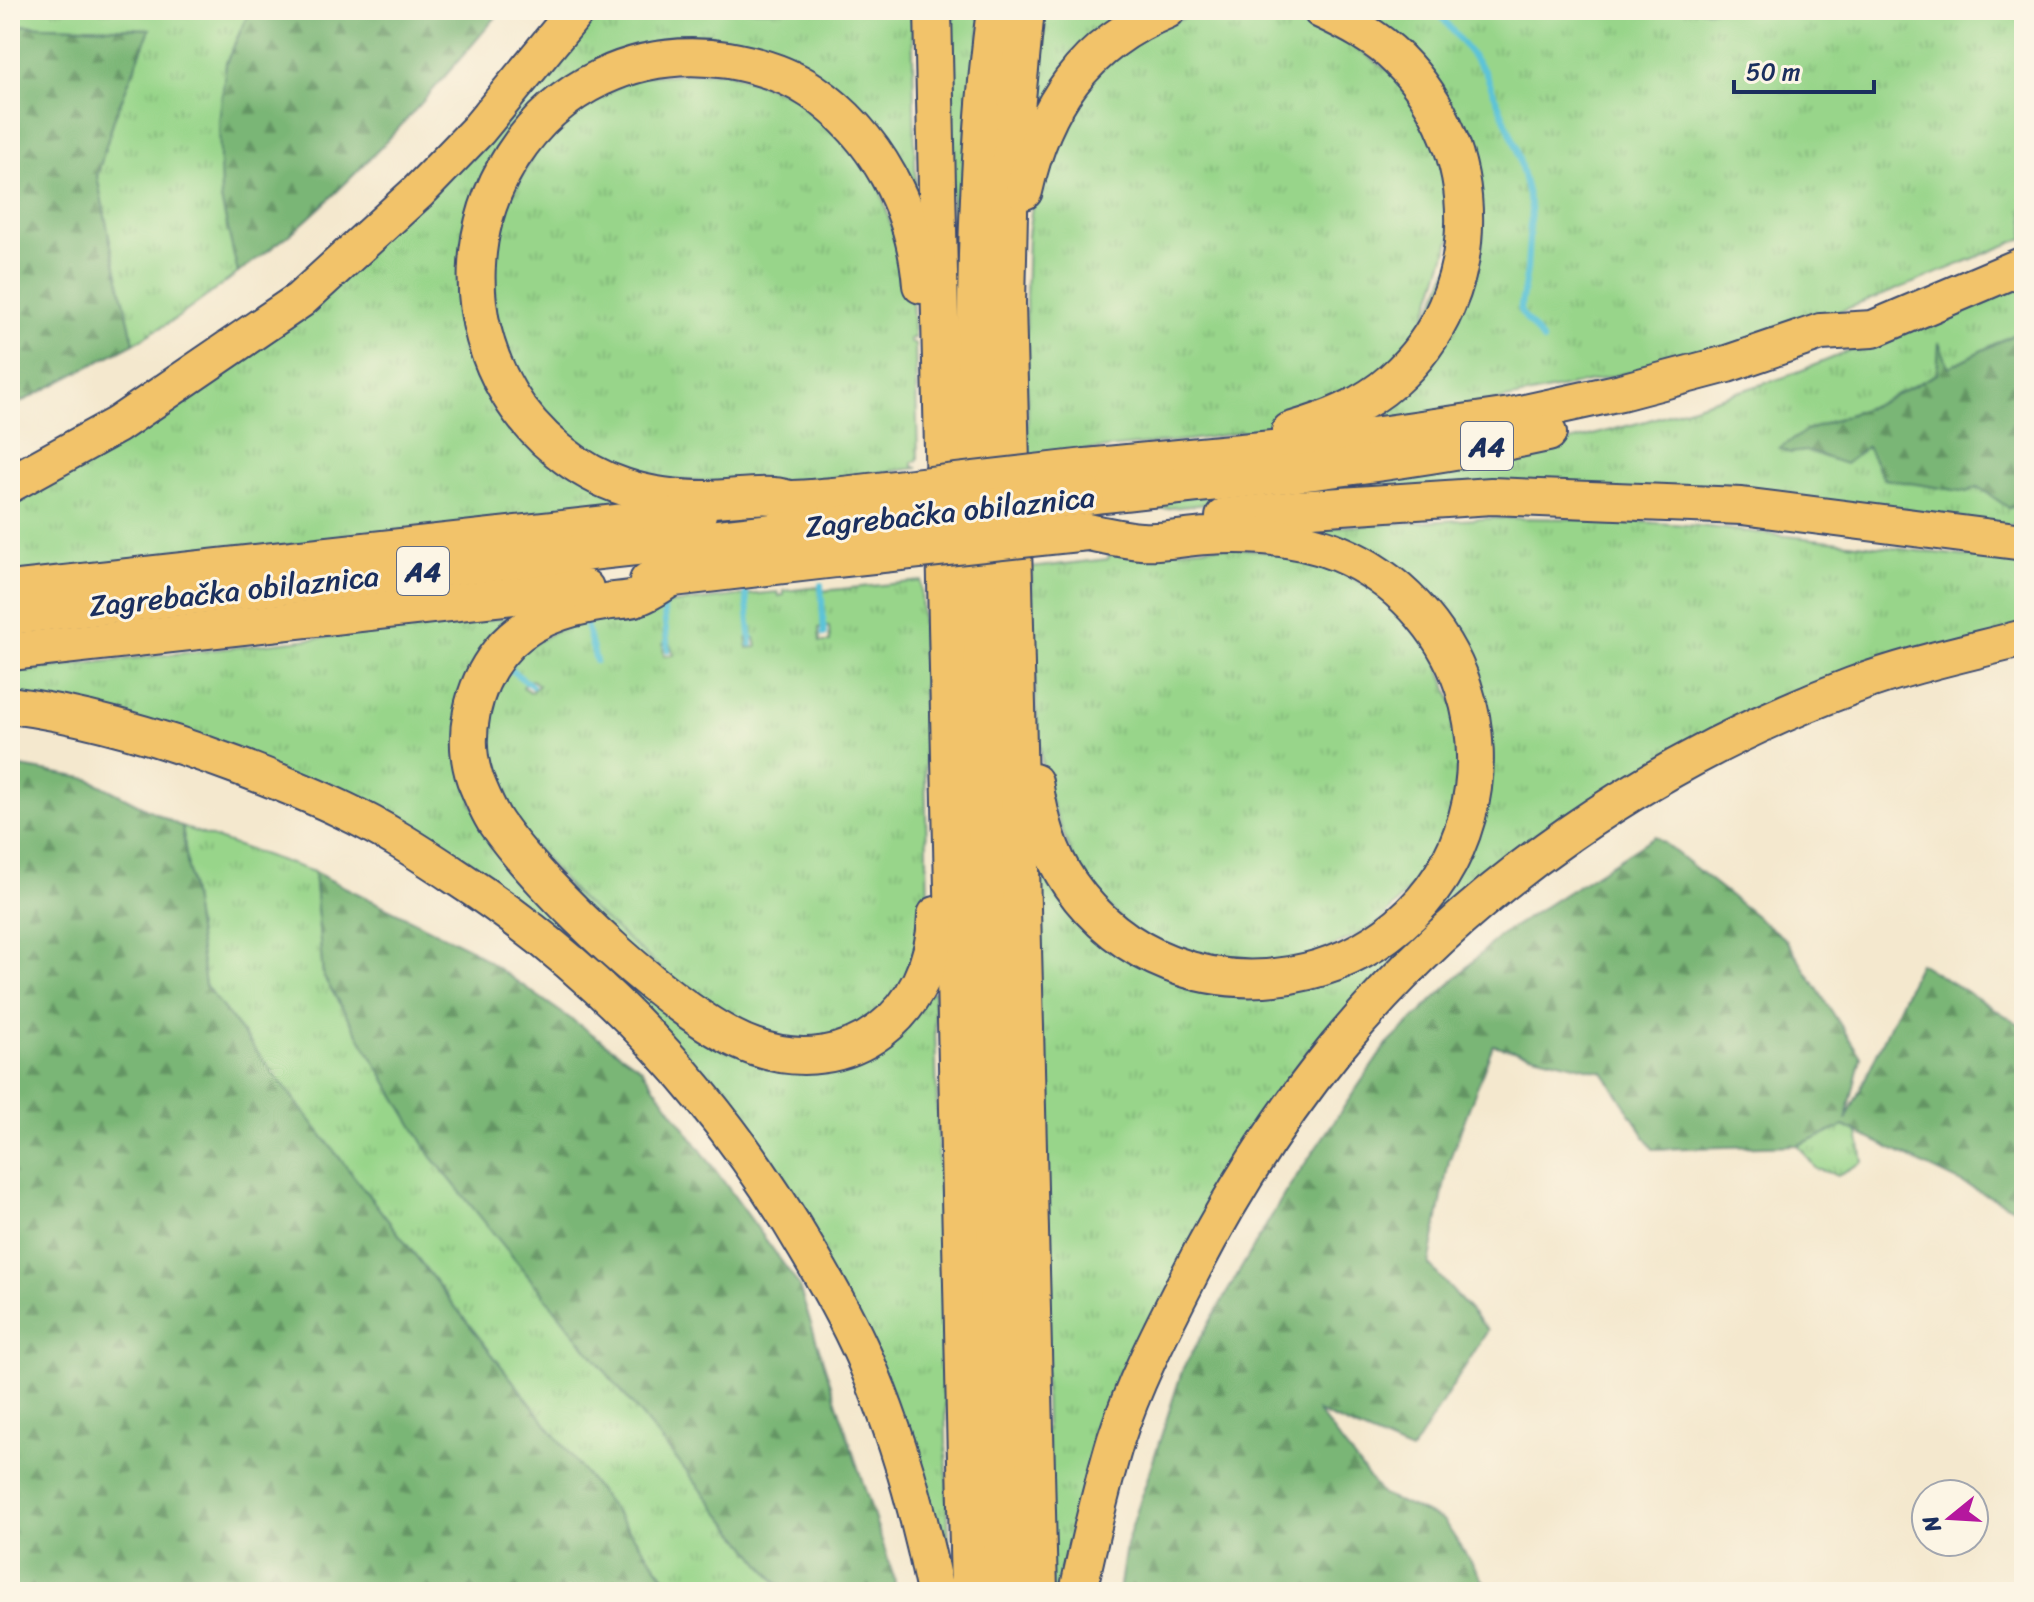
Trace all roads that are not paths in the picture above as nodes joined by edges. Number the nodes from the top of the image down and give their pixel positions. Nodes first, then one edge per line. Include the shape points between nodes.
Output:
1 (577, 10) edge
2 (933, 10) edge
3 (995, 10) edge
4 (1026, 10) edge
5 (1167, 10) edge
6 (1321, 10) edge
7 (2024, 265) edge
8 (1007, 303) junction
9 (1873, 329) junction
10 (1190, 459) junction
11 (944, 467) junction
12 (1086, 482) junction
13 (10, 484) edge
14 (790, 499) junction
15 (835, 527) junction
16 (1087, 532) junction
17 (2024, 542) edge
18 (672, 578) junction
19 (10, 590) edge
20 (10, 616) edge
21 (2024, 638) edge
22 (1014, 643) junction
23 (10, 652) edge
24 (10, 705) edge
25 (952, 820) junction
26 (935, 1592) edge
27 (969, 1592) edge
28 (1004, 1592) edge
29 (1039, 1592) edge
30 (1078, 1592) edge

1 - 13 highway via 478,130 300,300 117,425
2 - 11 highway
3 - 28 highway via 978,189 976,359
4 - 8 highway via 1010,168
5 - 8 highway via 1102,47 1056,104 1031,162
6 - 10 highway via 1351,24 1396,57 1434,102 1461,174 1465,220 1460,267 1432,333 1377,393 1315,423 1206,447
7 - 9 highway, Zagrebačka obilaznica
8 - 22 highway
9 - 10 highway via 1821,332 1727,364 1511,416
9 - 12 highway, Zagrebačka obilaznica / A4 via 1625,416 1475,449 1330,470
10 - 12 highway
11 - 14 highway via 927,423 916,250 897,193 866,140 814,93 756,66 683,57 629,67 599,79 556,107 516,149 491,193 476,274 476,301 489,355 528,422 566,457 602,479 667,497
11 - 25 highway
12 - 15 highway, Zagrebačka obilaznica / A4, bridge
14 - 15 highway
14 - 19 highway via 775,505
15 - 16 highway, Zagrebačka obilaznica / A4, bridge
15 - 18 highway, Zagrebačka obilaznica / A4
15 - 20 highway, Zagrebačka obilaznica / A4
16 - 17 highway, Zagrebačka obilaznica via 1297,509 1491,496 1742,506
16 - 22 highway via 1143,542 1232,534 1302,542 1362,565 1410,600 1455,666 1475,740 1472,799 1442,874 1406,919 1383,937 1336,963 1304,973 1242,980 1155,958 1093,912 1053,854 1037,800 1025,679
18 - 23 highway, Zagrebačka obilaznica / A4
18 - 25 highway via 638,598 566,609 520,632 485,674 470,722 474,775 497,823 552,889 633,965 699,1018 752,1047 801,1056 857,1044 894,1019 926,973 935,928 935,865
21 - 30 highway via 1851,686 1677,768 1580,827 1494,891 1401,975 1336,1048 1264,1145 1201,1253 1155,1342 1117,1437
22 - 29 highway
24 - 26 highway via 189,748 346,811 494,901 616,1003 672,1060 732,1135 826,1282 868,1366 901,1453
25 - 27 highway

